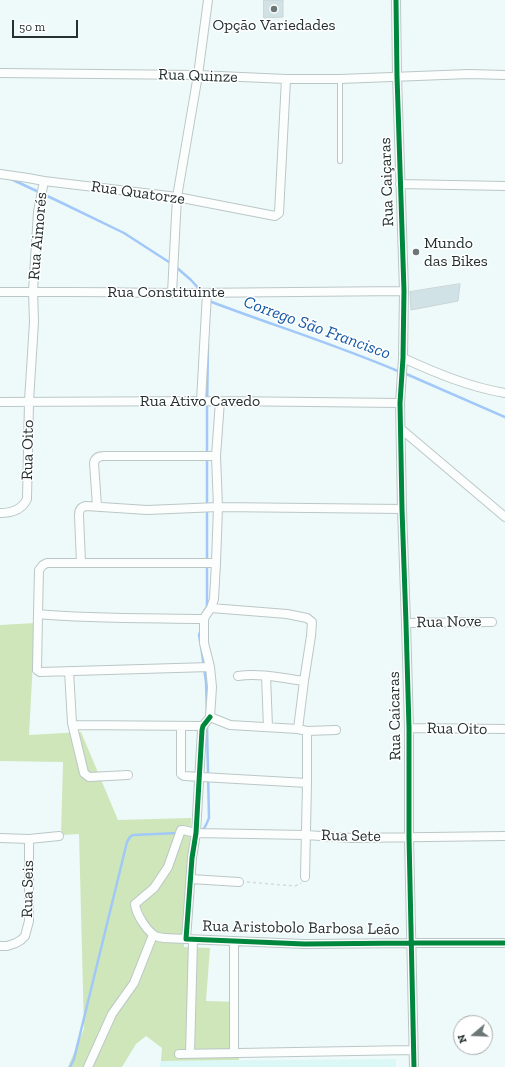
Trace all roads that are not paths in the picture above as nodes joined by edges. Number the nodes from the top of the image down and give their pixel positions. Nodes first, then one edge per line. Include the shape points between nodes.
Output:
1 (208, 0) edge
2 (396, 0) edge
3 (0, 73) edge
4 (198, 75) junction
5 (505, 75) edge
6 (396, 76) junction
7 (286, 79) junction
8 (340, 79) junction
9 (340, 161) dead end
10 (0, 174) edge
11 (400, 184) junction
12 (43, 185) junction
13 (505, 186) edge
14 (177, 197) junction
15 (33, 291) junction
16 (404, 291) junction
17 (0, 292) edge
18 (172, 293) junction
19 (207, 297) junction
20 (403, 361) junction
21 (505, 393) edge
22 (29, 401) junction
23 (201, 401) junction
24 (220, 401) junction
25 (0, 402) edge
26 (400, 403) junction
27 (401, 429) junction
28 (216, 456) junction
29 (97, 506) junction
30 (218, 507) junction
31 (402, 509) junction
32 (0, 514) edge
33 (505, 517) edge
34 (216, 562) junction
35 (81, 563) junction
36 (211, 608) junction
37 (38, 614) junction
38 (204, 619) junction
39 (492, 622) dead end
40 (406, 623) junction
41 (210, 667) junction
42 (68, 671) junction
43 (238, 676) dead end
44 (266, 676) junction
45 (304, 681) junction
46 (210, 716) junction
47 (72, 723) junction
48 (181, 726) junction
49 (203, 726) junction
50 (268, 727) junction
51 (409, 728) junction
52 (298, 729) junction
53 (505, 729) edge
54 (336, 730) dead end
55 (307, 731) junction
56 (128, 775) dead end
57 (199, 777) junction
58 (307, 783) junction
59 (196, 833) junction
60 (306, 835) junction
61 (59, 836) dead end
62 (505, 836) edge
63 (410, 837) junction
64 (0, 838) edge
65 (29, 839) junction
66 (305, 876) road end
67 (191, 879) junction
68 (239, 882) road end
69 (153, 935) junction
70 (190, 939) junction
71 (234, 941) junction
72 (411, 943) junction
73 (505, 943) edge
74 (0, 946) edge
75 (414, 1050) junction
76 (234, 1053) junction
77 (179, 1054) dead end
78 (190, 1054) junction
79 (88, 1067) edge
80 (414, 1067) edge

1 - 4 street
2 - 6 street, Rua Caiçaras
3 - 4 street, Rua Quinze
4 - 7 street, Rua Quinze
4 - 14 street
5 - 6 street, Rua Quinze
6 - 8 street, Rua Quinze
6 - 11 street, Rua Caiçaras
7 - 8 street, Rua Quinze
7 - 14 street, Rua Quatorze via 279,213 275,216
8 - 9 lane
10 - 12 street, Rua Quatorze via 28,178
11 - 13 street
11 - 16 street, Rua Caiçaras
12 - 14 street, Rua Quatorze
12 - 15 street, Rua Aimorés via 39,206
14 - 18 street
15 - 17 street, Rua Constituinte
15 - 18 street, Rua Constituinte
15 - 22 street, Rua Aimorés via 34,322
16 - 19 street, Rua Constituinte
16 - 20 street, Rua Caiçaras
18 - 19 street, Rua Constituinte
19 - 23 street
20 - 21 street via 472,385
20 - 26 street, Rua Caicaras
22 - 23 street, Rua Ativo Cavedo
22 - 25 street, Rua Ativo Cavedo
22 - 32 street, Rua Oito via 27,499 24,506 19,509
23 - 24 street, Rua Ativo Cavedo
24 - 26 street, Rua Ativo Cavedo
24 - 28 street
26 - 27 street, Rua Caicaras
27 - 31 street, Rua Caicaras
27 - 33 street
28 - 29 street via 99,457 94,463
28 - 30 street
29 - 30 street via 147,510
29 - 35 street via 86,506 79,510
30 - 31 street
30 - 34 street
31 - 40 street, Rua Caicaras
34 - 35 street
34 - 36 street via 214,599
35 - 37 street via 43,565 39,570
36 - 38 street
36 - 45 street via 287,614 310,620 311,636
37 - 38 street
37 - 42 street via 37,670
38 - 41 street via 204,643
39 - 40 street, Rua Nove
40 - 51 street, Rua Caicaras
41 - 42 street
41 - 46 street
42 - 47 street
43 - 44 street
44 - 45 street
44 - 50 street
45 - 52 street
46 - 49 street
46 - 50 street via 230,725
47 - 48 street
47 - 56 street via 84,773 89,776
48 - 49 street
48 - 57 street via 181,774
49 - 57 street, Rua Aristobolo Barbosa Leão
50 - 52 street
51 - 53 street, Rua Oito
51 - 63 street, Rua Caicaras
52 - 55 street
54 - 55 street
55 - 58 street
57 - 58 street
57 - 59 street, Rua Aristobolo Barbosa Leão
58 - 60 street
59 - 60 street, Rua Sete
59 - 67 street, Rua Aristobolo Barbosa Leão
59 - 69 street, Rua Sete via 181,830 168,867 154,888 135,904 140,919
60 - 63 street, Rua Sete via 352,838
60 - 66 street
61 - 65 street
62 - 63 street, Rua Sete
63 - 72 street, Rua Caicaras
64 - 65 street
65 - 74 street, Rua Seis via 29,921 25,936 16,943
67 - 68 street
67 - 70 street, Rua Aristobolo Barbosa Leão via 188,920
69 - 70 street
69 - 79 street via 134,983 112,1014
70 - 71 street, Rua Aristobolo Barbosa Leão
70 - 78 street
71 - 72 street, Rua Aristobolo Barbosa Leão via 304,944
71 - 76 street
72 - 73 street, Rua Aristobolo Barbosa Leão
72 - 75 street, Rua Caicaras
75 - 76 street
75 - 80 street, Rua Caicaras
76 - 78 street
77 - 78 street

